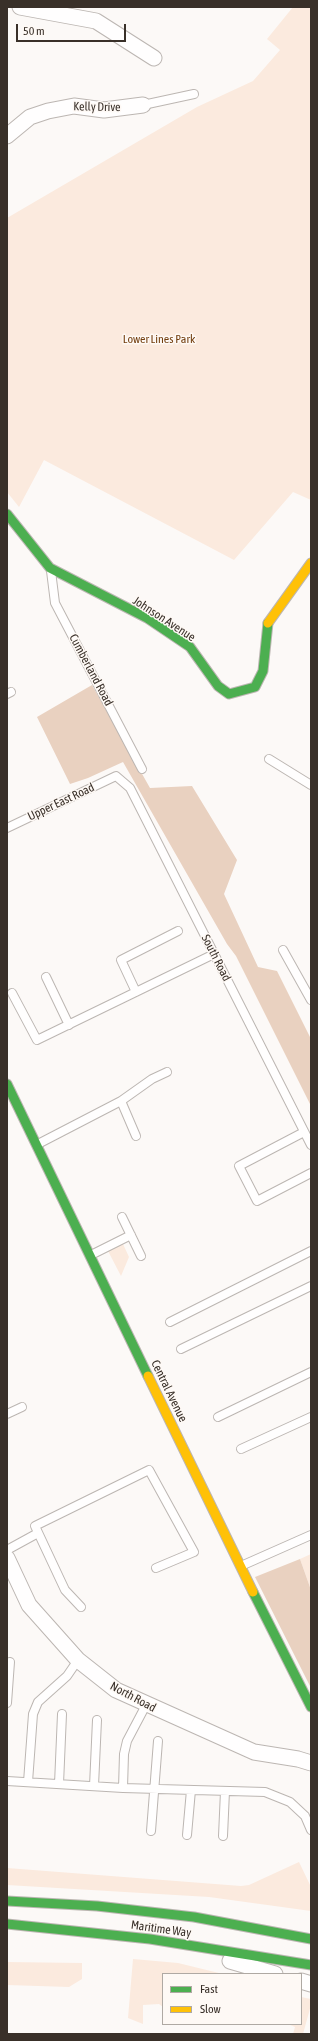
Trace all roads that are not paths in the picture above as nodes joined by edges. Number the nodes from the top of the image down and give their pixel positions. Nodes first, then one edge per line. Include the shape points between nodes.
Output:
1 (20, 7) edge
2 (154, 58) dead end
3 (194, 94) dead end
4 (143, 105) joint
5 (7, 136) edge
6 (7, 514) edge
7 (311, 563) edge
8 (50, 568) junction
9 (269, 759) dead end
10 (142, 768) dead end
11 (116, 776) joint
12 (311, 785) edge
13 (7, 828) edge
14 (178, 930) dead end
15 (283, 950) dead end
16 (214, 954) junction
17 (46, 977) dead end
18 (136, 992) junction
19 (12, 993) dead end
20 (311, 1000) edge
21 (69, 1025) junction
22 (167, 1072) dead end
23 (7, 1084) edge
24 (120, 1101) junction
25 (304, 1132) junction
26 (136, 1136) dead end
27 (37, 1145) junction
28 (311, 1145) edge
29 (311, 1173) edge
30 (122, 1217) dead end
31 (131, 1235) junction
32 (311, 1251) edge
33 (90, 1256) junction
34 (141, 1256) dead end
35 (311, 1286) edge
36 (170, 1322) dead end
37 (181, 1349) dead end
38 (311, 1372) edge
39 (22, 1407) dead end
40 (7, 1414) edge
41 (311, 1416) edge
42 (218, 1417) dead end
43 (241, 1449) dead end
44 (38, 1533) junction
45 (311, 1534) edge
46 (7, 1550) edge
47 (7, 1558) edge
48 (240, 1566) junction
49 (156, 1568) dead end
50 (81, 1607) dead end
51 (78, 1660) junction
52 (10, 1662) dead end
53 (7, 1703) edge
54 (146, 1705) junction
55 (311, 1707) edge
56 (62, 1714) dead end
57 (97, 1720) dead end
58 (158, 1741) dead end
59 (311, 1763) edge
60 (7, 1781) edge
61 (28, 1782) junction
62 (59, 1784) junction
63 (94, 1786) junction
64 (123, 1788) junction
65 (154, 1789) junction
66 (191, 1790) junction
67 (225, 1791) junction
68 (311, 1830) edge
69 (151, 1831) dead end
70 (187, 1835) dead end
71 (223, 1836) dead end
72 (7, 1901) edge
73 (7, 1924) edge
74 (311, 1939) edge
75 (206, 1947) junction
76 (311, 1965) edge
77 (272, 1973) edge

1 - 2 street via 96,21
3 - 4 lane, Kelly Drive
4 - 5 street, Kelly Drive via 104,110 74,106 48,111 30,117
6 - 8 street, Johnson Avenue
7 - 8 street, Johnson Avenue via 267,625 263,671 255,687 229,694 218,686 190,647 147,618
8 - 10 lane, Cumberland Road via 55,603
9 - 12 lane
11 - 13 lane, Upper East Road
11 - 16 lane, South Road via 130,788
14 - 18 lane via 121,960
15 - 20 lane
16 - 18 lane
16 - 25 lane, South Road
17 - 21 lane
18 - 21 lane
19 - 21 lane via 38,1040
22 - 24 lane
23 - 27 street, Central Avenue
24 - 26 lane
24 - 27 lane
25 - 28 lane, South Road
25 - 29 lane via 239,1166 257,1201
27 - 33 street, Central Avenue
30 - 31 lane
31 - 33 lane
31 - 34 lane
32 - 36 lane
33 - 48 street, Central Avenue
35 - 37 lane
38 - 42 lane
39 - 40 lane
41 - 43 lane
44 - 46 lane
44 - 49 lane via 35,1526 149,1470 194,1552
44 - 50 lane via 65,1590
45 - 48 lane
47 - 51 street, North Road via 29,1605
48 - 55 street, Central Avenue
51 - 54 street, North Road via 116,1690
51 - 61 lane via 67,1676 38,1702 33,1714
52 - 53 lane
54 - 59 street, North Road via 254,1752
54 - 64 lane via 127,1741
56 - 62 lane
57 - 63 lane
58 - 65 lane
60 - 61 lane
61 - 62 lane
62 - 63 lane
63 - 64 lane
64 - 65 lane
65 - 66 lane
65 - 69 lane
66 - 67 lane
66 - 70 lane
67 - 68 lane via 265,1792 290,1802 304,1816
67 - 71 lane
72 - 74 street, Maritime Way via 97,1906 194,1917
73 - 75 street, Maritime Way
75 - 76 street, Maritime Way
75 - 77 street via 227,1960

